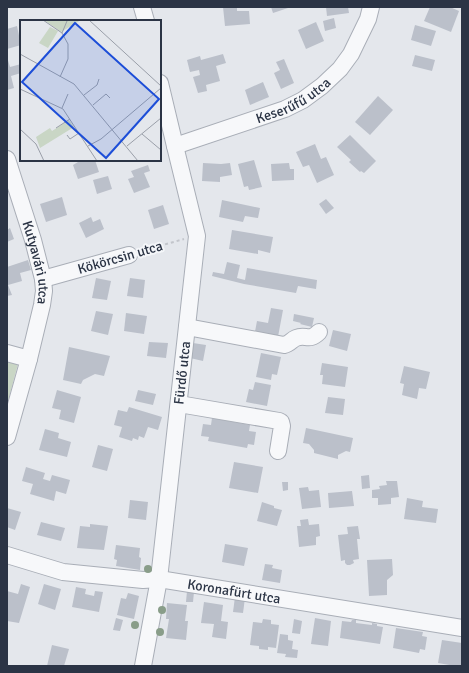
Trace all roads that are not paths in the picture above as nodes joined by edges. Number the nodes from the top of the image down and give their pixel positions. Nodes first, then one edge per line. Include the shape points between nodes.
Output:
1 (142, 7) edge
2 (371, 7) edge
3 (146, 20) edge
4 (161, 87) edge
5 (175, 146) junction
6 (7, 159) edge
7 (129, 255) road end
8 (43, 279) junction
9 (187, 327) junction
10 (318, 332) dead end
11 (7, 353) edge
12 (28, 359) junction
13 (179, 404) junction
14 (7, 437) edge
15 (278, 451) dead end
16 (7, 555) edge
17 (159, 579) junction
18 (462, 628) edge
19 (144, 666) edge

1 - 3 street
2 - 5 street, Keserűfű utca via 351,54 340,69 303,100 285,109
4 - 5 street, Fürdő utca
5 - 9 street, Fürdő utca via 197,236
6 - 8 street, Kutyavári utca via 34,240
7 - 8 street, Kökörcsin utca
8 - 12 street, Kutyavári utca via 42,305
9 - 10 street via 284,345 296,338 311,338
9 - 13 street, Fürdő utca
11 - 12 street
12 - 14 street, Kutyavári utca
13 - 15 street via 279,420 282,426
13 - 17 street, Fürdő utca
16 - 17 street, Koronafürt utca via 63,572 143,580
17 - 18 street, Koronafürt utca
17 - 19 street, Fürdő utca

